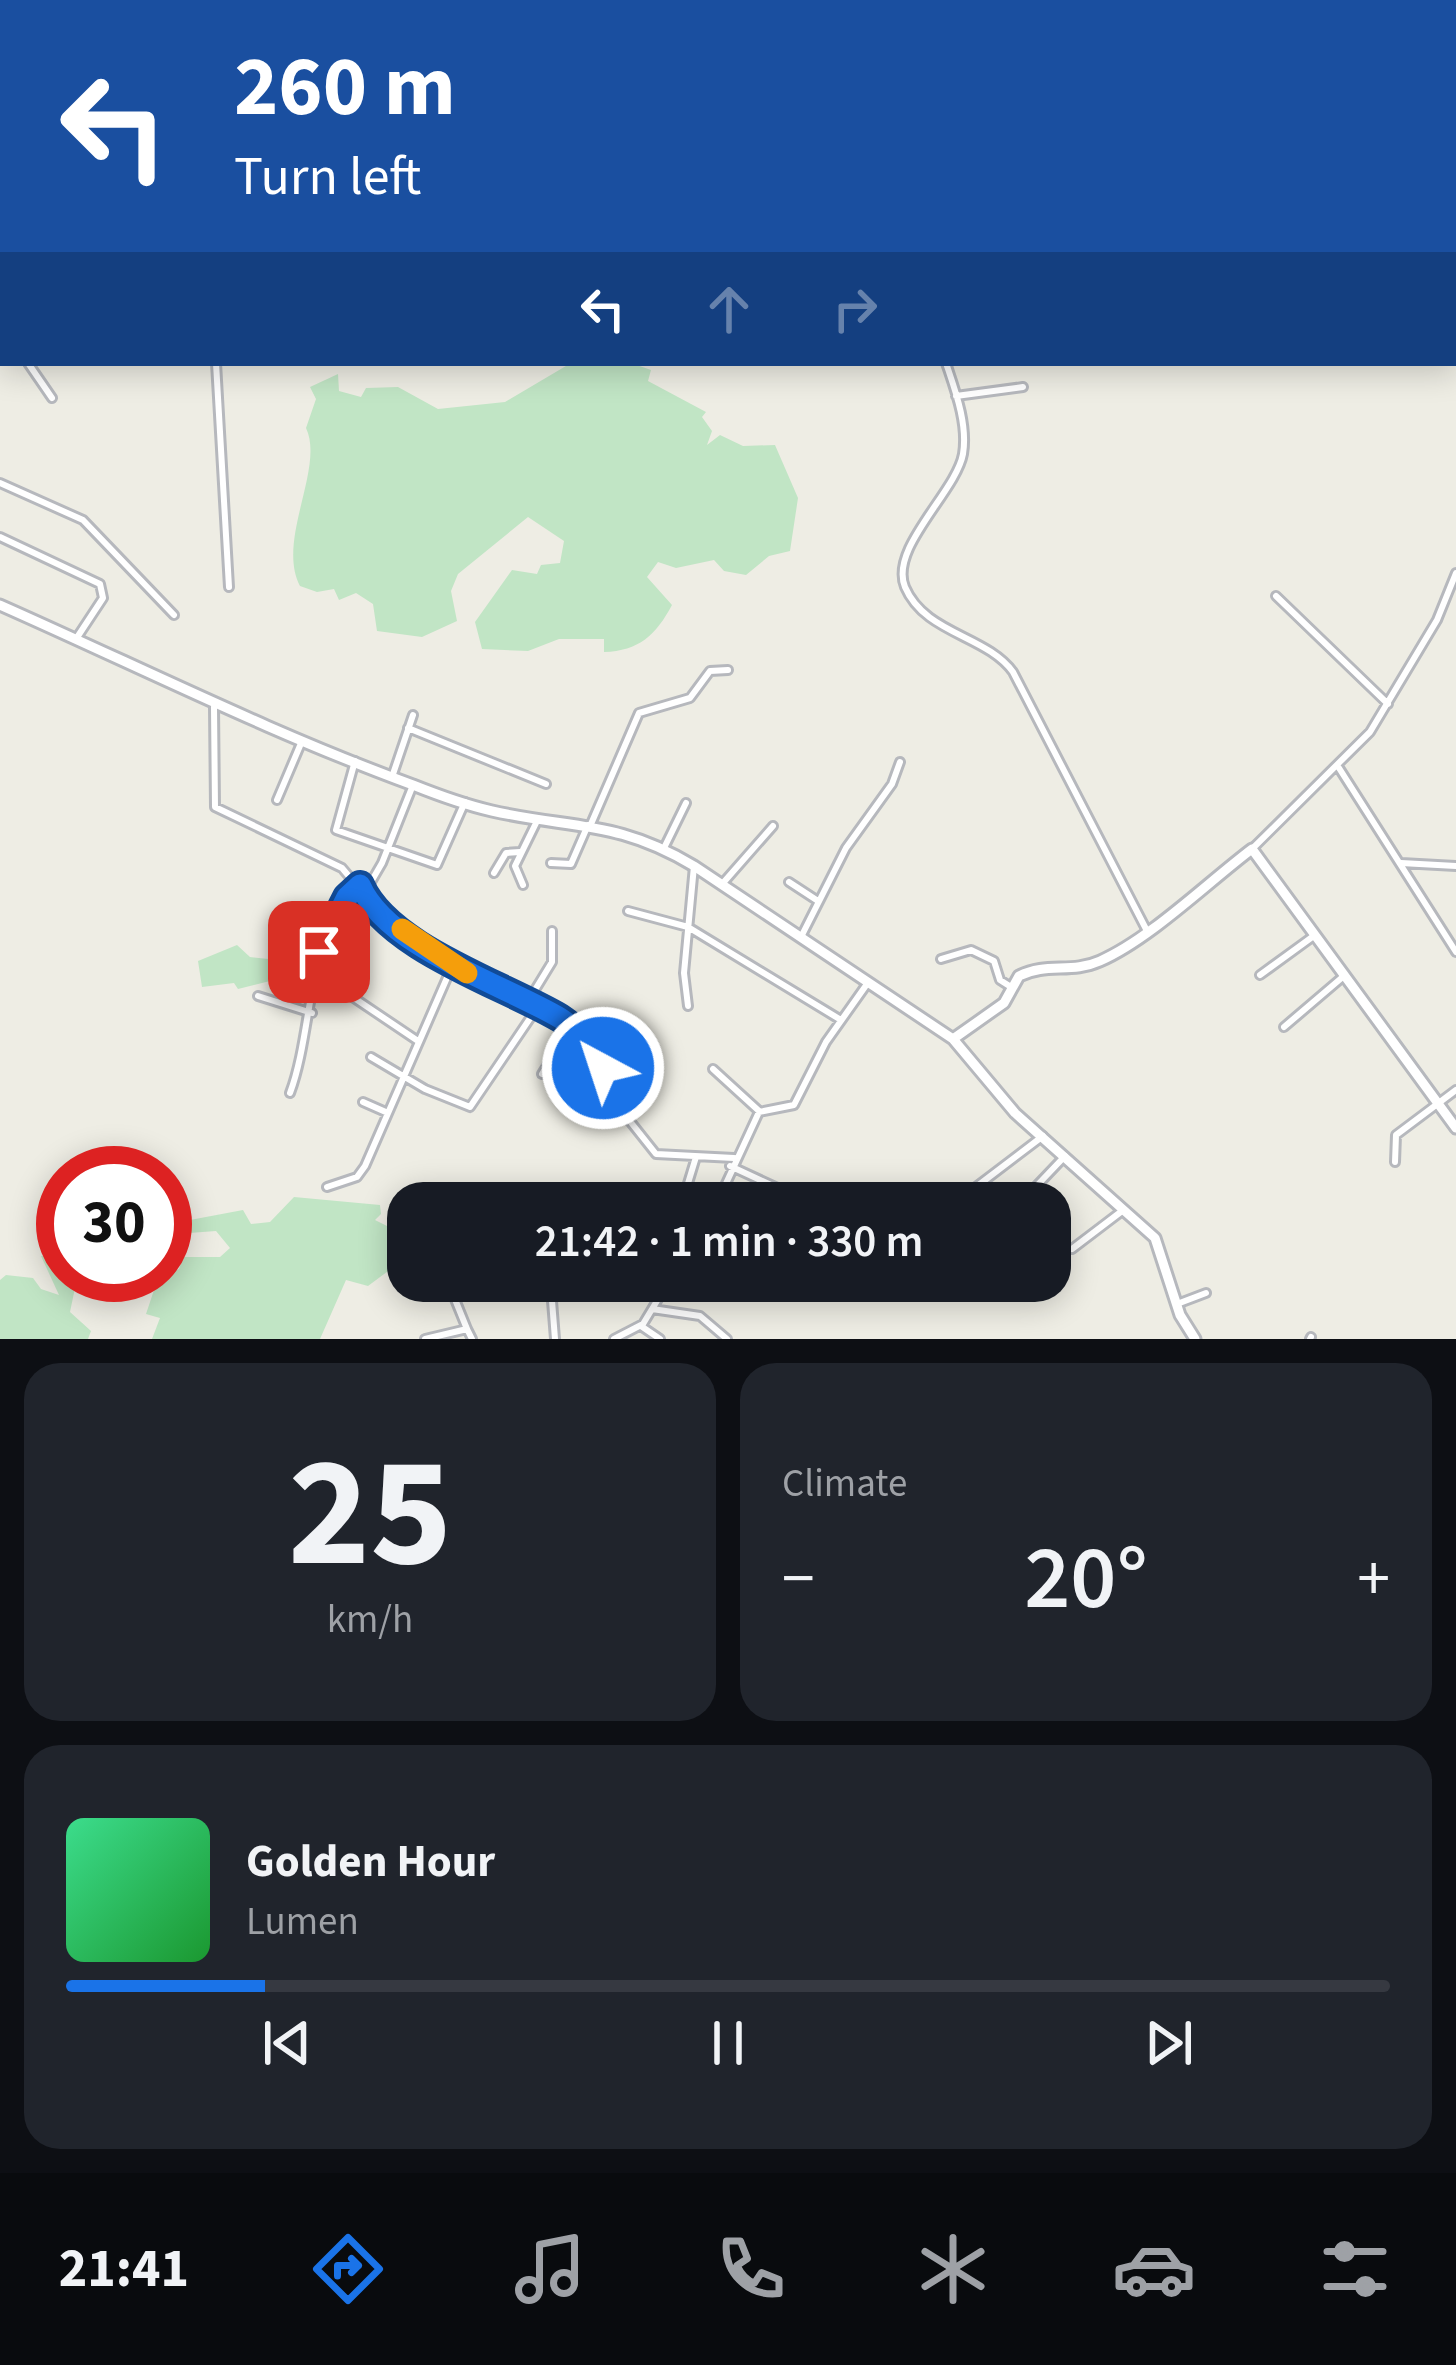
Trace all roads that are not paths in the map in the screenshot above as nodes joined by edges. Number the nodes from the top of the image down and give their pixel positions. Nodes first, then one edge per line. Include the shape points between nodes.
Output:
1 (30, 366) edge
2 (216, 366) edge
3 (947, 366) edge
4 (1023, 386) dead end
5 (956, 396) junction
6 (52, 398) dead end
7 (0, 483) edge
8 (0, 537) edge
9 (1456, 573) edge
10 (229, 587) dead end
11 (1276, 596) dead end
12 (0, 605) edge
13 (174, 615) dead end
14 (76, 639) junction
15 (728, 670) dead end
16 (1388, 704) junction
17 (214, 707) junction
18 (413, 715) dead end
19 (408, 728) junction
20 (302, 741) junction
21 (356, 761) junction
22 (900, 762) dead end
23 (1339, 768) junction
24 (392, 777) junction
25 (546, 784) dead end
26 (412, 785) junction
27 (277, 800) dead end
28 (465, 802) junction
29 (686, 803) dead end
30 (538, 818) junction
31 (590, 824) junction
32 (773, 826) dead end
33 (388, 848) junction
34 (664, 848) junction
35 (1252, 849) junction
36 (520, 852) junction
37 (551, 863) dead end
38 (1401, 863) junction
39 (694, 866) junction
40 (1456, 866) edge
41 (494, 873) dead end
42 (789, 882) dead end
43 (523, 886) dead end
44 (720, 886) junction
45 (362, 890) junction
46 (818, 901) junction
47 (628, 911) dead end
48 (688, 927) junction
49 (1146, 929) junction
50 (552, 931) dead end
51 (1315, 934) junction
52 (801, 937) junction
53 (1456, 952) edge
54 (941, 959) dead end
55 (452, 964) junction
56 (316, 973) junction
57 (1345, 975) junction
58 (1260, 976) dead end
59 (869, 980) junction
60 (1013, 983) junction
61 (258, 996) dead end
62 (527, 1003) junction
63 (688, 1006) dead end
64 (537, 1008) junction
65 (312, 1013) junction
66 (841, 1020) junction
67 (571, 1027) junction
68 (1284, 1027) dead end
69 (952, 1039) junction
70 (418, 1041) junction
71 (371, 1057) dead end
72 (713, 1070) dead end
73 (542, 1074) dead end
74 (402, 1078) junction
75 (1456, 1090) edge
76 (290, 1093) dead end
77 (363, 1102) dead end
78 (1439, 1102) junction
79 (759, 1112) junction
80 (388, 1113) junction
81 (1456, 1128) edge
82 (1043, 1136) junction
83 (1065, 1156) junction
84 (695, 1157) junction
85 (732, 1162) junction
86 (1396, 1162) dead end
87 (688, 1182) edge
88 (725, 1182) edge
89 (770, 1182) edge
90 (983, 1182) edge
91 (1041, 1182) edge
92 (327, 1187) dead end
93 (1123, 1210) junction
94 (1072, 1249) dead end
95 (1206, 1293) dead end
96 (456, 1302) edge
97 (552, 1302) edge
98 (656, 1302) edge
99 (1177, 1304) junction
100 (652, 1309) junction
101 (641, 1326) junction
102 (467, 1329) junction
103 (425, 1339) edge
104 (472, 1339) edge
105 (555, 1339) edge
106 (614, 1339) edge
107 (660, 1339) edge
108 (727, 1339) edge
109 (1195, 1339) edge

1 - 6 street
2 - 10 street
3 - 5 street
4 - 5 street
5 - 49 street via 962,455 910,548 906,587 938,624 1013,672
7 - 13 street via 82,520
8 - 14 street via 100,584 103,598
9 - 16 street
11 - 16 street
12 - 14 street
14 - 17 street
15 - 31 street via 710,671 690,698 639,713
16 - 23 street
17 - 20 street
17 - 45 street via 215,807 342,868
18 - 19 street
19 - 24 street
19 - 25 street
20 - 21 street
20 - 27 street
21 - 24 street
21 - 33 street via 334,828
22 - 46 street
23 - 35 street
23 - 38 street
24 - 26 street
26 - 28 street
26 - 33 street
28 - 30 street
28 - 33 street via 437,865
29 - 34 street
30 - 31 street
30 - 36 street
31 - 34 street
31 - 37 street via 571,864
32 - 44 street
33 - 45 street
34 - 39 street
35 - 49 street
35 - 51 street
36 - 41 street via 506,853
36 - 43 street via 515,875
38 - 40 street
38 - 53 street
39 - 44 street
39 - 48 street
42 - 46 street
44 - 52 street
45 - 55 street
45 - 56 street via 323,942
46 - 52 street
47 - 48 street
48 - 63 street
48 - 66 street
49 - 60 street via 1105,959 1076,970 1041,967
50 - 62 street via 552,962
51 - 57 street
51 - 58 street
52 - 59 street
54 - 60 street via 971,950
55 - 62 street
55 - 70 street
56 - 65 street
56 - 70 street
57 - 68 street
57 - 78 street
59 - 66 street
59 - 69 street
60 - 69 street via 1004,1003
61 - 65 street
62 - 64 street
64 - 67 street
64 - 74 street via 470,1107
65 - 76 street
66 - 79 street via 794,1105
67 - 73 street
67 - 84 street via 656,1154
69 - 82 street
70 - 74 street
71 - 74 street
72 - 79 street
74 - 80 street
75 - 78 street
77 - 80 street
78 - 81 street
78 - 86 street via 1396,1135
79 - 85 street
80 - 92 street via 361,1174
82 - 83 street
82 - 90 street
83 - 91 street
83 - 93 street
84 - 85 street
84 - 87 street
85 - 88 street
85 - 89 street
93 - 94 street
93 - 99 street via 1155,1238
95 - 99 street
96 - 102 street
97 - 105 street
98 - 100 street
99 - 109 street
100 - 101 street
100 - 108 street via 700,1316
101 - 106 street
101 - 107 street
102 - 103 street
102 - 104 street

